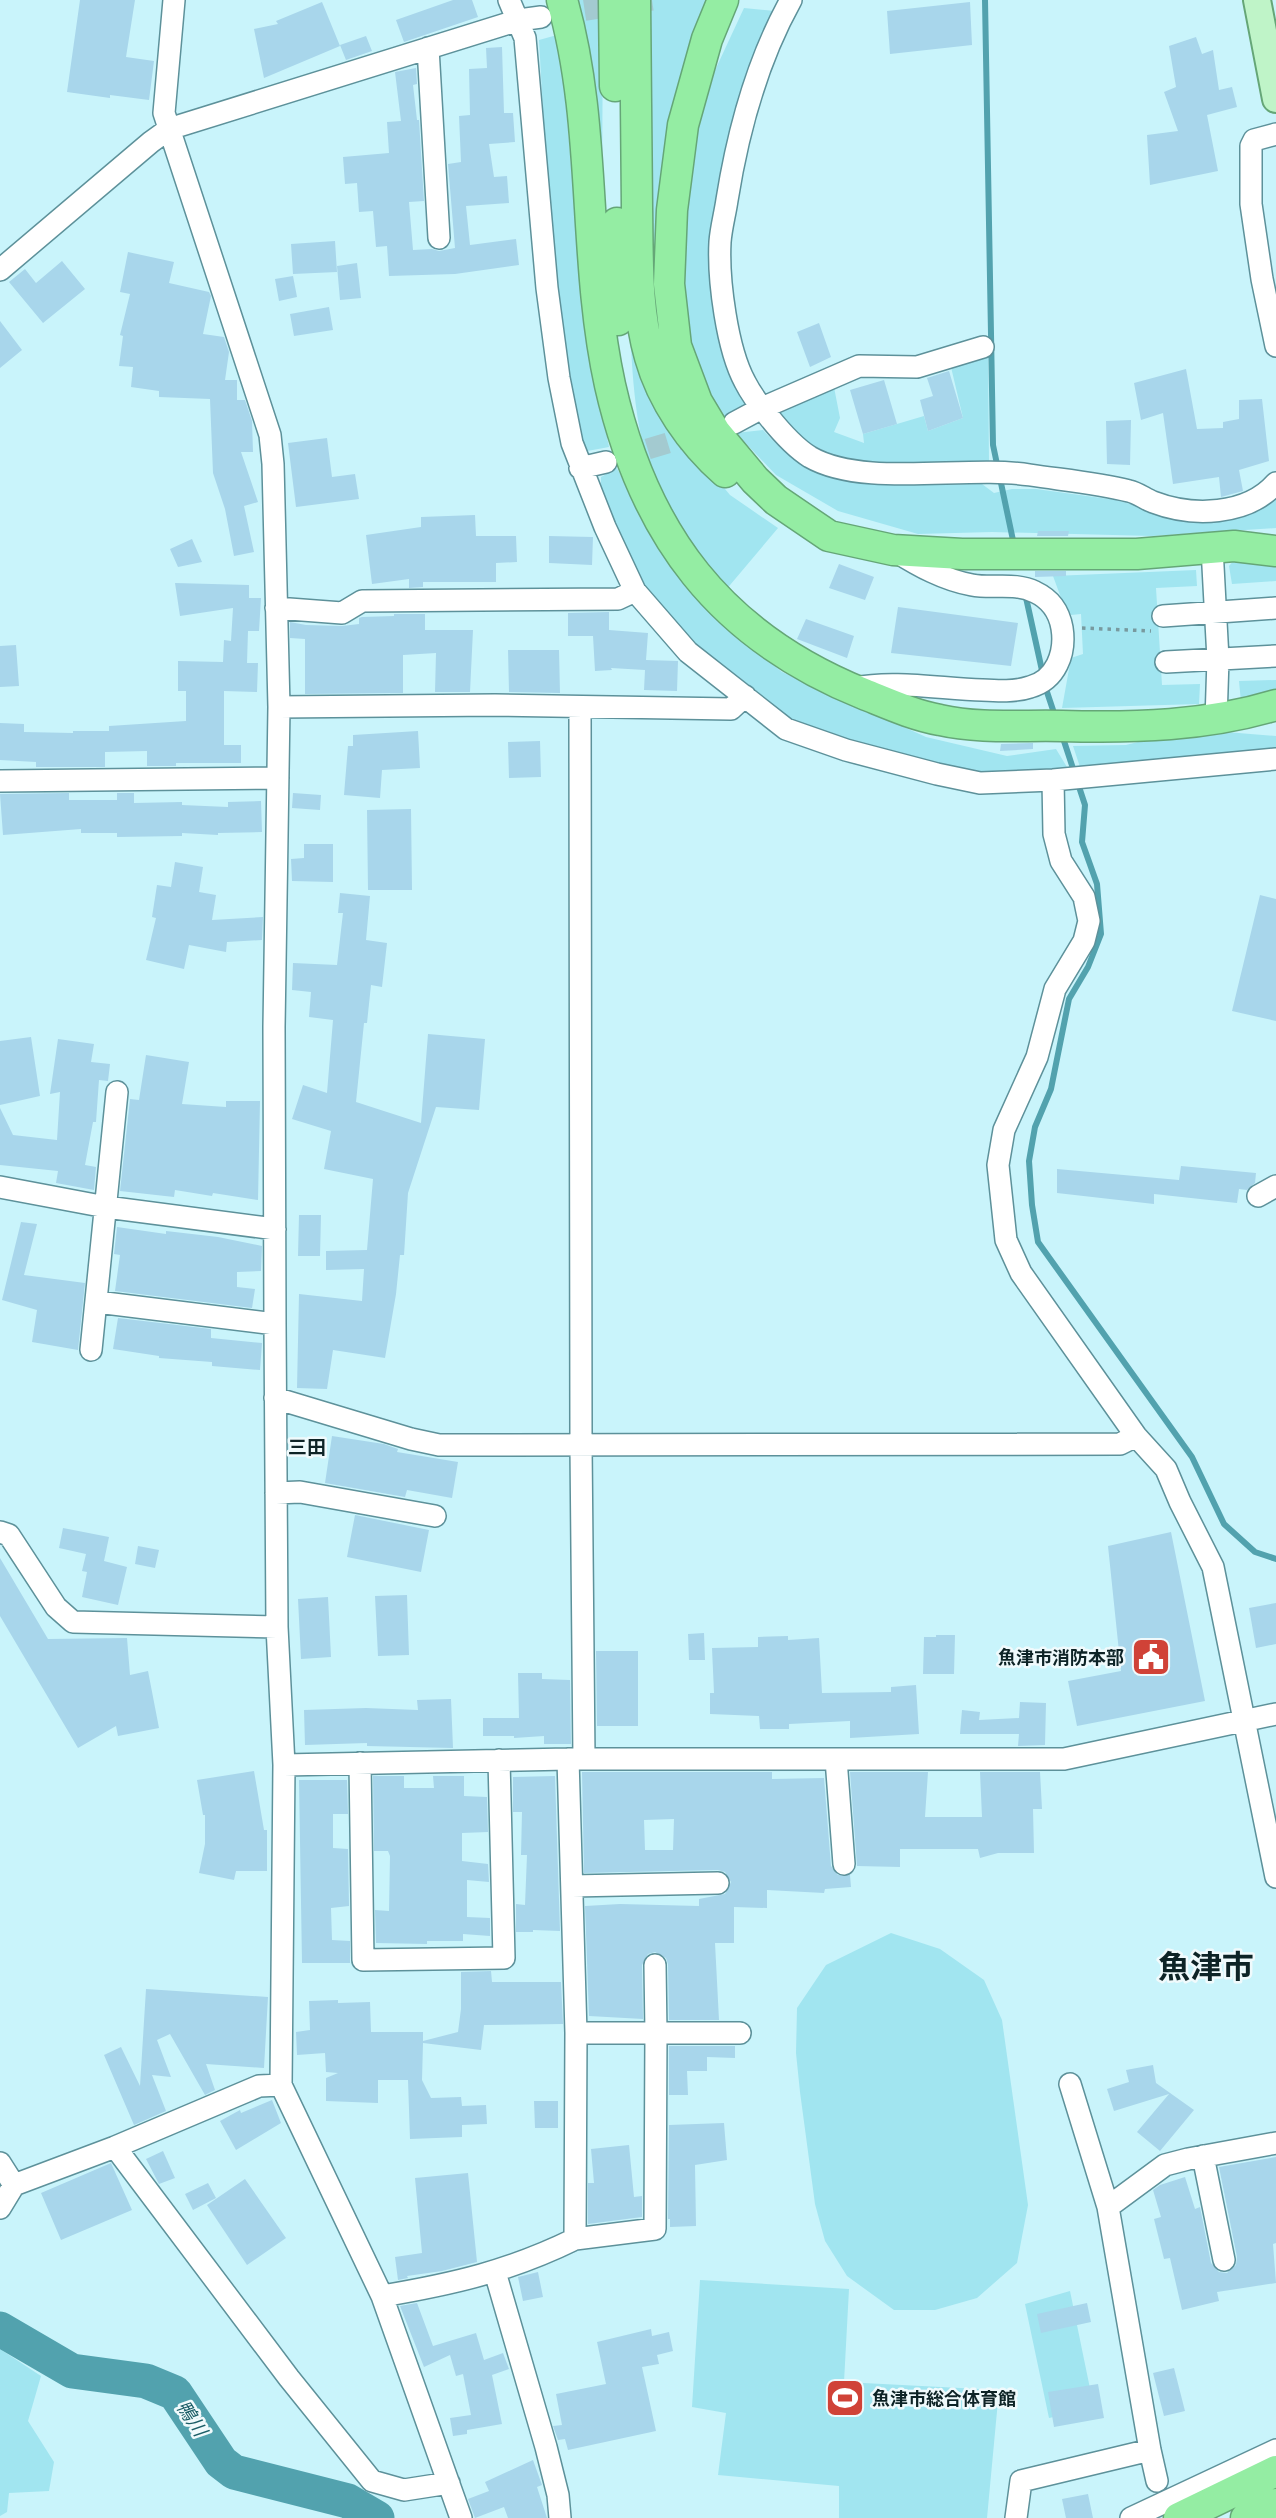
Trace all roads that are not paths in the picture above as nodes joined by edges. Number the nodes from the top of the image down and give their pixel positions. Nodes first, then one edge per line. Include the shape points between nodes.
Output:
1 (174, 0) edge
2 (509, 0) edge
3 (614, 0) edge
4 (635, 0) edge
5 (723, 0) edge
6 (791, 0) edge
7 (1257, 0) edge
8 (552, 8) edge
9 (519, 20) junction
10 (428, 48) junction
11 (1276, 99) edge
12 (169, 130) junction
13 (1276, 134) edge
14 (439, 239) dead end
15 (0, 270) edge
16 (1269, 278) edge
17 (983, 346) dead end
18 (1276, 346) edge
19 (762, 408) junction
20 (734, 423) dead end
21 (606, 462) tunnel mouth
22 (580, 468) junction
23 (642, 483) junction
24 (1276, 483) edge
25 (830, 536) junction
26 (1276, 539) edge
27 (1223, 547) junction
28 (893, 550) junction
29 (1276, 551) edge
30 (635, 591) junction
31 (276, 608) junction
32 (1276, 608) edge
33 (1216, 612) junction
34 (1161, 623) road end
35 (1276, 656) edge
36 (1217, 659) junction
37 (1166, 662) dead end
38 (850, 688) junction
39 (745, 696) junction
40 (1276, 705) edge
41 (279, 707) junction
42 (580, 707) junction
43 (1216, 720) junction
44 (1276, 724) edge
45 (1276, 759) edge
46 (278, 778) junction
47 (0, 780) edge
48 (1053, 780) junction
49 (117, 1092) dead end
50 (0, 1187) edge
51 (106, 1207) junction
52 (275, 1229) junction
53 (97, 1302) junction
54 (275, 1324) junction
55 (91, 1350) dead end
56 (275, 1398) junction
57 (1136, 1436) junction
58 (581, 1446) junction
59 (276, 1493) junction
60 (435, 1516) dead end
61 (0, 1532) edge
62 (277, 1627) junction
63 (1276, 1714) edge
64 (1244, 1720) junction
65 (576, 1759) junction
66 (836, 1759) junction
67 (499, 1760) junction
68 (360, 1763) junction
69 (284, 1765) junction
70 (845, 1864) dead end
71 (1276, 1877) edge
72 (718, 1883) dead end
73 (572, 1886) junction
74 (654, 1965) dead end
75 (656, 2033) junction
76 (740, 2033) dead end
77 (576, 2034) junction
78 (1070, 2084) dead end
79 (281, 2085) junction
80 (1276, 2143) edge
81 (115, 2147) junction
82 (1203, 2156) junction
83 (0, 2162) edge
84 (14, 2185) junction
85 (1108, 2207) junction
86 (0, 2208) edge
87 (575, 2239) junction
88 (1224, 2260) dead end
89 (495, 2272) junction
90 (383, 2296) junction
91 (1276, 2449) edge
92 (1150, 2450) junction
93 (1276, 2471) edge
94 (1157, 2481) dead end
95 (449, 2483) junction
96 (1276, 2504) edge
97 (461, 2518) edge
98 (560, 2518) edge
99 (1016, 2518) edge
100 (1130, 2518) edge
101 (1179, 2518) edge
102 (1246, 2518) edge

1 - 12 street via 164,113
2 - 9 street
3 - 23 highway via 619,346 627,418
4 - 25 highway via 639,298 650,358 677,415 715,463 771,506
5 - 25 highway via 694,81 676,168 669,284 676,346 697,402 733,456 776,500
6 - 19 street via 753,88 732,169 720,243 732,345 744,381
7 - 11 main road
8 - 9 street
8 - 23 highway via 572,36 604,350 619,416
9 - 10 street
9 - 22 street via 525,38 557,365
10 - 12 street
10 - 14 street
12 - 15 street
12 - 31 street via 270,435
13 - 16 street via 1254,139 1251,146 1251,204
16 - 18 street
17 - 19 street via 916,367 859,366
19 - 20 street
19 - 24 street via 784,436 811,457 867,473 1012,472 1131,491 1184,511 1220,511 1258,500
21 - 22 street
22 - 30 street
23 - 38 highway via 675,546 719,602 772,647
25 - 28 highway
26 - 27 highway
27 - 28 highway via 1137,554
27 - 29 highway
27 - 33 street
28 - 38 street via 929,572 974,586 1033,590 1052,601 1062,627 1062,655 1053,674 1031,687 1005,691 894,685
30 - 31 street via 618,599 362,600 342,613
30 - 39 street via 688,652
31 - 41 street
32 - 33 street
33 - 34 street
33 - 36 street
35 - 36 street
36 - 37 street
36 - 43 street
38 - 43 highway via 910,712 968,724 1114,728
39 - 42 street via 730,709
39 - 48 street via 786,729 846,750 980,783
40 - 43 highway
41 - 42 street
41 - 46 street
42 - 58 street
43 - 44 highway
45 - 48 street
46 - 47 street
46 - 52 street
48 - 57 street via 1054,834 1061,861 1084,897 1089,921 1084,941 1055,989 1037,1057 1004,1130 999,1166 1006,1240 1021,1273
49 - 51 street
50 - 51 street
51 - 52 street
51 - 53 street
52 - 54 street
53 - 54 street
53 - 55 street
54 - 56 street
56 - 58 street via 439,1445
56 - 59 street
57 - 58 street via 1120,1444
57 - 64 street via 1166,1469 1213,1567
58 - 65 street
59 - 60 street via 300,1492
59 - 62 street
61 - 62 street via 9,1535 56,1607 73,1622
62 - 69 street
63 - 64 street
64 - 66 street via 1065,1759
64 - 71 street
65 - 66 street
65 - 67 street
65 - 73 street
66 - 70 street
67 - 68 street
67 - 68 street via 504,1958 363,1960
68 - 69 street
69 - 79 street
72 - 73 street
73 - 77 street
74 - 75 street
75 - 76 street
75 - 77 street
75 - 87 street via 656,2230
77 - 87 street
78 - 85 street
79 - 81 street via 259,2086
79 - 90 street
80 - 82 street
81 - 84 street
81 - 95 street via 372,2481 404,2490
82 - 85 street via 1165,2165
82 - 88 street
83 - 84 street
84 - 86 street
85 - 92 street
87 - 89 street
89 - 90 street
89 - 98 street via 546,2447
90 - 95 street
91 - 100 street
92 - 94 street
92 - 99 street via 1021,2481
93 - 101 highway
95 - 97 street
96 - 102 highway

